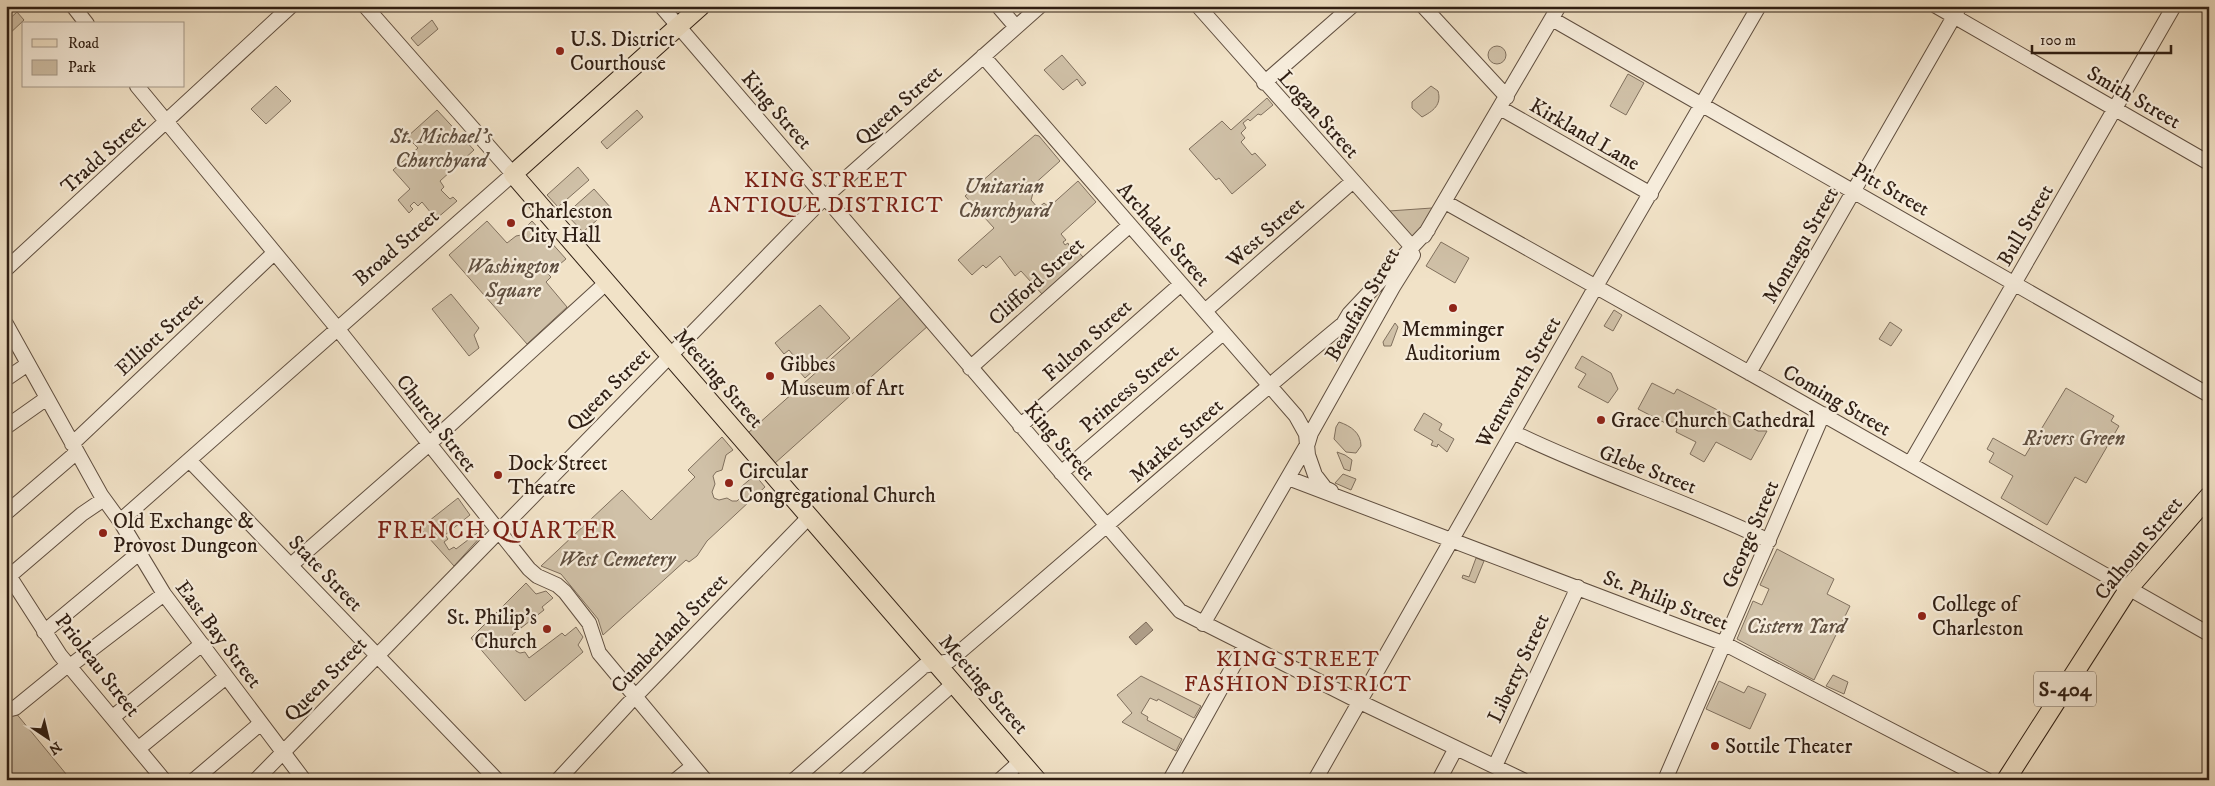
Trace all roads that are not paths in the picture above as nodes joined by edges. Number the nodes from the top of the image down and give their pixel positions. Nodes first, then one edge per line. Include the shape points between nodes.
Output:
1 (73, 6) edge
2 (291, 6) edge
3 (365, 6) edge
4 (661, 6) edge
5 (701, 6) edge
6 (998, 6) edge
7 (1040, 6) edge
8 (1198, 6) edge
9 (1352, 6) edge
10 (1424, 6) edge
11 (1559, 6) edge
12 (1759, 6) edge
13 (1936, 6) edge
14 (2174, 6) edge
15 (1957, 12) edge
16 (1552, 19) junction
17 (85, 22) edge
18 (678, 26) junction
19 (1016, 27) junction
20 (983, 56) junction
21 (1264, 83) junction
22 (139, 88) edge
23 (1504, 102) junction
24 (1703, 104) junction
25 (2114, 109) junction
26 (166, 123) junction
27 (2209, 163) edge
28 (513, 174) junction
29 (1352, 182) junction
30 (1854, 191) junction
31 (1651, 194) junction
32 (825, 197) junction
33 (1445, 202) junction
34 (1130, 225) junction
35 (1428, 230) junction
36 (1412, 247) junction
37 (274, 253) junction
38 (6, 269) edge
39 (606, 282) junction
40 (2014, 283) junction
41 (1181, 284) junction
42 (1595, 288) junction
43 (1205, 311) junction
44 (1349, 314) junction
45 (1375, 321) junction
46 (6, 324) edge
47 (337, 328) junction
48 (1223, 333) junction
49 (670, 356) junction
50 (28, 364) junction
51 (970, 368) junction
52 (1749, 373) junction
53 (6, 379) edge
54 (1269, 385) junction
55 (2209, 395) edge
56 (47, 398) junction
57 (1823, 414) junction
58 (1020, 426) junction
59 (6, 427) edge
60 (1513, 432) junction
61 (1308, 443) junction
62 (428, 445) junction
63 (74, 448) junction
64 (189, 460) junction
65 (1910, 464) junction
66 (1061, 473) junction
67 (1288, 478) junction
68 (2209, 496) edge
69 (104, 499) junction
70 (1345, 499) junction
71 (6, 513) edge
72 (810, 516) junction
73 (120, 521) junction
74 (1108, 526) junction
75 (497, 531) junction
76 (1452, 539) junction
77 (1769, 541) junction
78 (139, 553) junction
79 (291, 566) junction
80 (7, 576) edge
81 (1578, 587) junction
82 (2129, 588) junction
83 (164, 594) junction
84 (1203, 624) junction
85 (44, 632) junction
86 (2209, 634) edge
87 (202, 644) junction
88 (1725, 644) junction
89 (1246, 645) junction
90 (377, 654) junction
91 (936, 664) junction
92 (69, 665) junction
93 (226, 677) junction
94 (953, 684) junction
95 (634, 697) junction
96 (1358, 702) junction
97 (9, 707) edge
98 (113, 717) junction
99 (261, 723) junction
100 (139, 748) junction
101 (1456, 748) junction
102 (283, 752) junction
103 (1021, 761) junction
104 (692, 766) junction
105 (1495, 766) junction
106 (164, 780) edge
107 (194, 780) edge
108 (256, 780) edge
109 (304, 780) edge
110 (497, 780) edge
111 (558, 780) edge
112 (676, 780) edge
113 (705, 780) edge
114 (794, 780) edge
115 (844, 780) edge
116 (1000, 780) edge
117 (1037, 780) edge
118 (1170, 780) edge
119 (1315, 780) edge
120 (1439, 780) edge
121 (1523, 780) edge
122 (1665, 780) edge
123 (1987, 780) edge
124 (2006, 780) edge

1 - 17 street
2 - 26 street, Tradd Street
3 - 28 street, Meeting Street
4 - 18 street, King Street
5 - 18 main road, Broad Street
6 - 19 street
7 - 19 street, Queen Street
8 - 21 street, Logan Street
9 - 21 street
10 - 23 street, Kirkland Lane
11 - 16 street, Beaufain Street
12 - 24 street, Wentworth Street
13 - 15 street, Smith Street
14 - 25 street, Bull Street
15 - 25 street, Smith Street
15 - 30 street, Montagu Street
16 - 23 street, Beaufain Street
16 - 24 street, Pitt Street
18 - 28 main road, Broad Street
18 - 32 street, King Street
19 - 20 street, Queen Street
20 - 32 street, Queen Street
20 - 34 street, Archdale Street
21 - 29 street, Logan Street
22 - 26 street, Church Street
23 - 31 street, Kirkland Lane
23 - 33 street, Beaufain Street
24 - 30 street, Pitt Street
24 - 31 street, Wentworth Street
25 - 27 street, Smith Street
25 - 40 street, Bull Street
26 - 37 street, Church Street
26 - 38 street, Tradd Street
28 - 39 main road, Meeting Street
28 - 47 street, Broad Street
29 - 36 street, Logan Street
29 - 43 street, West Street
30 - 40 street, Pitt Street
30 - 52 street, Montagu Street
31 - 42 street, Wentworth Street
32 - 49 street, Queen Street
32 - 51 street, King Street
33 - 35 street, Beaufain Street
33 - 42 street, Coming Street
34 - 41 street, Archdale Street
34 - 51 street, Clifford Street
35 - 36 street, Market Street
35 - 45 street, Beaufain Street
36 - 44 street, Market Street
37 - 47 street, Church Street
37 - 63 street, Elliott Street
39 - 49 main road, Meeting Street
39 - 62 street
40 - 55 street, Pitt Street
40 - 65 street, Bull Street
41 - 43 street, Archdale Street
41 - 58 street, Fulton Street
42 - 52 street, Coming Street
42 - 60 street, Wentworth Street
43 - 48 street, Archdale Street
44 - 45 street via 1366,312
44 - 54 street, Market Street via 1343,324
45 - 61 street, Beaufain Street
46 - 50 street, East Bay Street
47 - 62 street, Church Street
47 - 64 street, Broad Street
48 - 54 street, Archdale Street
48 - 66 street, Princess Street
49 - 72 main road, Meeting Street
49 - 75 street, Queen Street
50 - 53 street
50 - 56 street, East Bay Street
51 - 58 street, King Street
52 - 57 street, Coming Street
54 - 61 street, Archdale Street via 1300,422
54 - 74 street, Market Street
56 - 59 street
56 - 63 street, East Bay Street
57 - 65 street, Coming Street
57 - 77 street, George Street
58 - 66 street, King Street
60 - 76 street, Wentworth Street
60 - 77 street, Glebe Street via 1583,465
61 - 67 street, Beaufain Street
61 - 70 street, St. Philip Street via 1308,455 1315,475 1325,488
62 - 75 street, Church Street
62 - 79 street
63 - 69 street, East Bay Street
63 - 71 street, Elliott Street
64 - 73 street, Broad Street
64 - 79 street, State Street
65 - 82 street, Coming Street
66 - 74 street, King Street
67 - 70 street, St. Philip Street
67 - 84 street, Beaufain Street
68 - 82 main road, Calhoun Street / S-404
69 - 73 street, East Bay Street
69 - 80 street
70 - 76 street, St. Philip Street
72 - 91 main road, Meeting Street
72 - 95 street, Cumberland Street
73 - 78 street, East Bay Street
74 - 84 street, King Street via 1176,608
74 - 91 street, Market Street via 949,661
75 - 90 street, Queen Street
75 - 95 street, Church Street via 533,573 565,592 590,623 599,653
76 - 81 street, St. Philip Street
76 - 96 street, Wentworth Street
77 - 88 street, George Street
78 - 83 street, East Bay Street
78 - 85 street
79 - 90 street, State Street
80 - 85 street, Prioleau Street
81 - 88 street, St. Philip Street
81 - 105 street, Liberty Street
82 - 86 street, Coming Street
82 - 124 main road, Calhoun Street / S-404
83 - 87 street, East Bay Street
83 - 92 street
84 - 89 street, King Street
85 - 92 street, Prioleau Street
87 - 93 street, East Bay Street
87 - 98 street
88 - 122 street, George Street
88 - 123 street, St. Philip Street
89 - 96 street, King Street
89 - 118 street
90 - 102 street, Queen Street
90 - 110 street, State Street
91 - 94 main road, Meeting Street
91 - 114 street, Market Street via 924,666
92 - 97 street
92 - 98 street, Prioleau Street
93 - 99 street, East Bay Street
93 - 100 street
94 - 103 main road, Meeting Street
94 - 115 street
95 - 104 street, Church Street
95 - 111 street, Cumberland Street
96 - 101 street, King Street
96 - 119 street, Wentworth Street
98 - 100 street, Prioleau Street
99 - 102 street, East Bay Street
99 - 107 street
100 - 106 street, Prioleau Street
101 - 105 street, King Street
101 - 120 street
102 - 108 street, Queen Street
102 - 109 street, East Bay Street
103 - 116 street
103 - 117 main road, Meeting Street
104 - 112 street
104 - 113 street, Church Street
105 - 121 street, King Street

